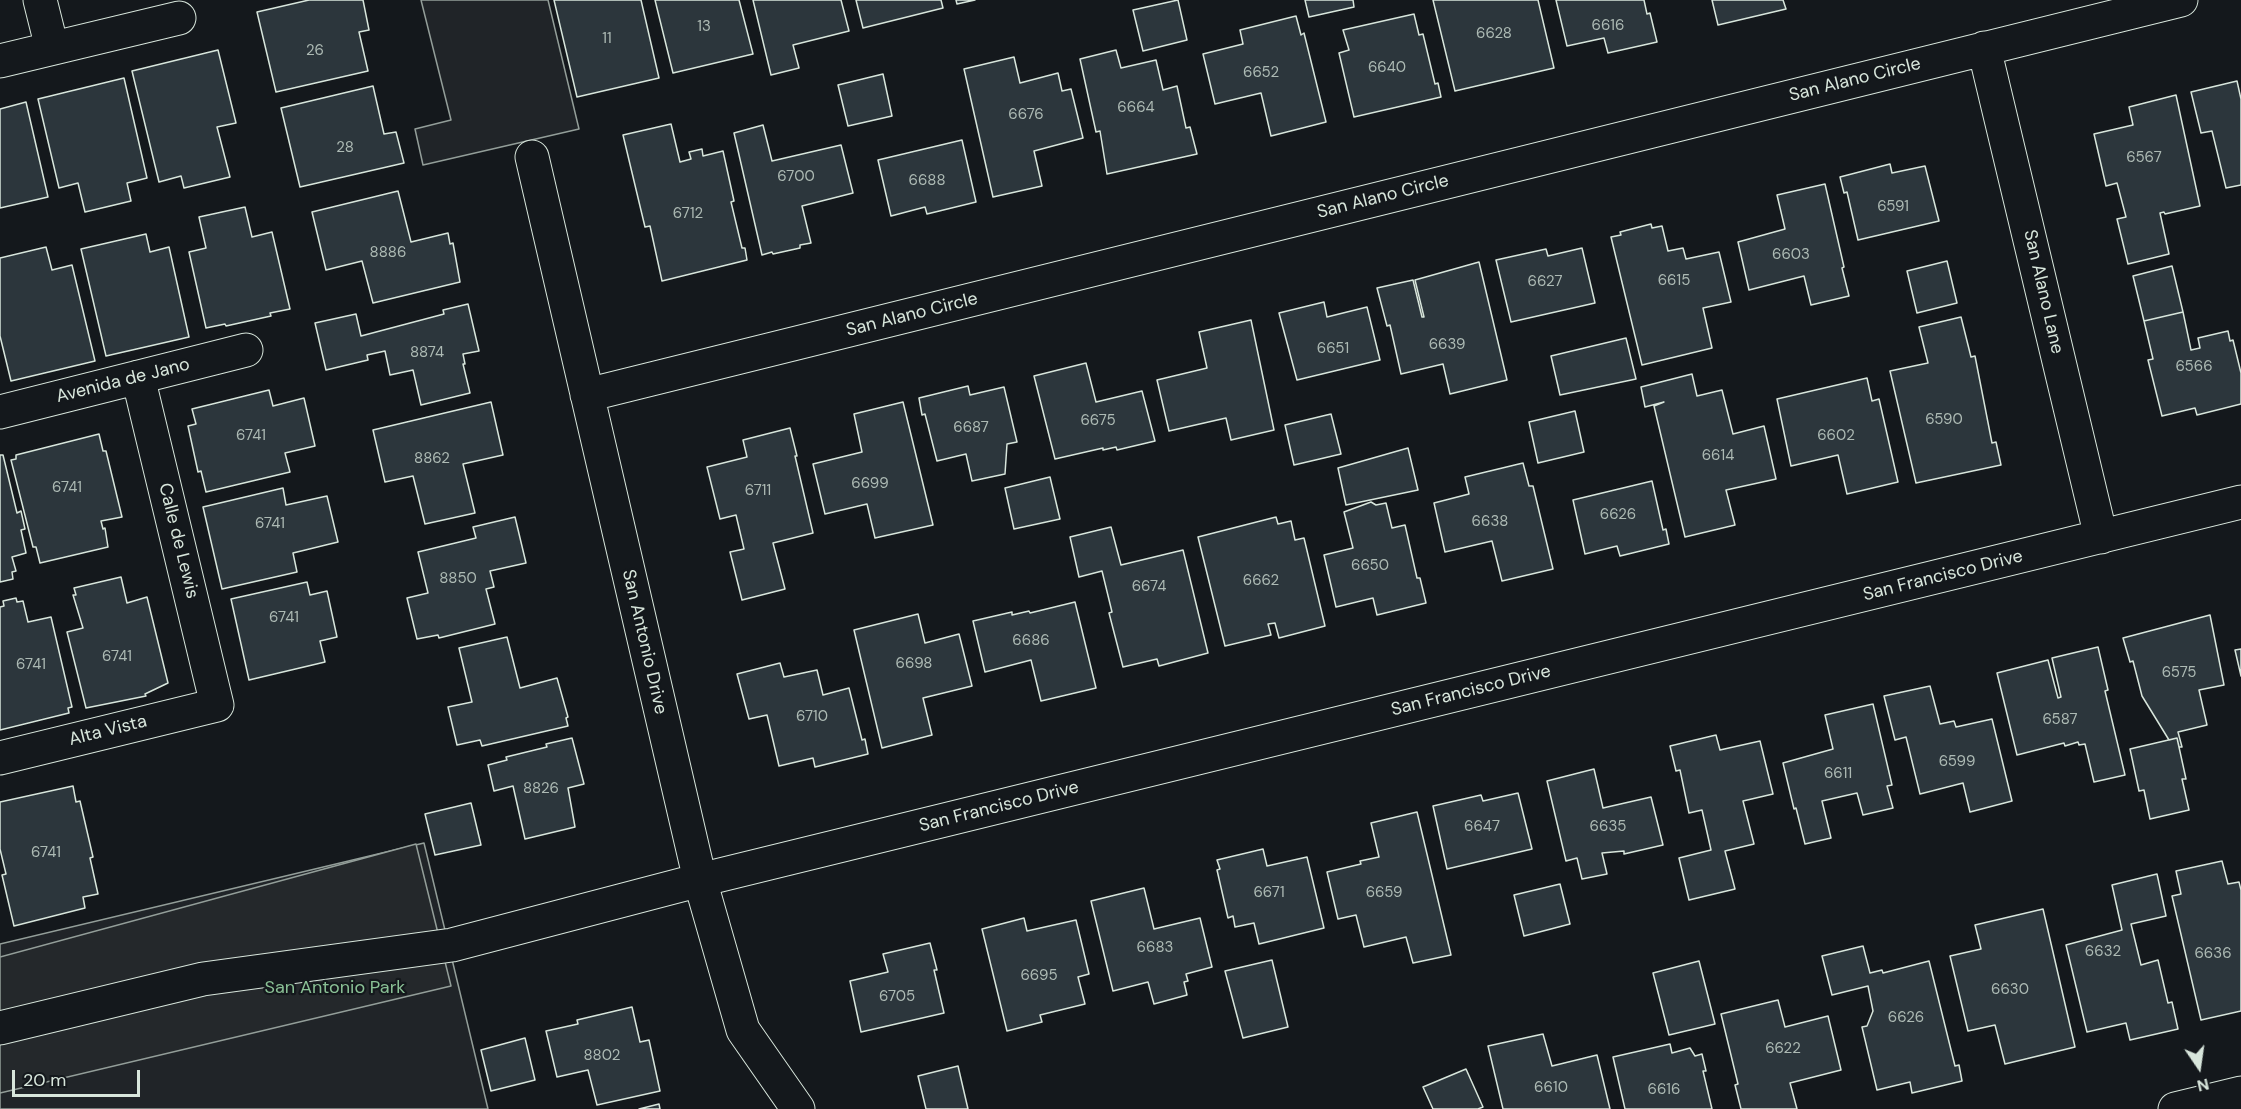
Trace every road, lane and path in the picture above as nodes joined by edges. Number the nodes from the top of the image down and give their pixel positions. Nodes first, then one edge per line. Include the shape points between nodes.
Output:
1 (40, 0) edge
2 (2181, 0) edge
3 (179, 18) dead end
4 (52, 48) junction
5 (1984, 48) junction
6 (0, 61) edge
7 (531, 157) dead end
8 (246, 350) dead end
9 (138, 377) junction
10 (586, 396) junction
11 (0, 412) edge
12 (2241, 502) edge
13 (2101, 537) junction
14 (217, 705) joint
15 (0, 758) edge
16 (700, 880) junction
17 (0, 1028) edge
18 (2241, 1093) edge
19 (798, 1109) edge
20 (2175, 1109) edge

1 - 4 street
2 - 5 street, San Alano Circle
3 - 4 street
4 - 6 street
5 - 10 street, San Alano Circle
5 - 13 street, San Alano Lane
7 - 10 street, San Antonio Drive
8 - 9 street, Avenida de Jano
9 - 11 street, Avenida de Jano
9 - 14 street, Calle de Lewis
10 - 16 street, San Antonio Drive
12 - 13 street, San Francisco Drive
13 - 16 street, San Francisco Drive
14 - 15 street, Alta Vista
16 - 17 street, San Francisco Drive via 452,945 202,979
16 - 19 street, San Antonio Drive via 743,1030
18 - 20 street

